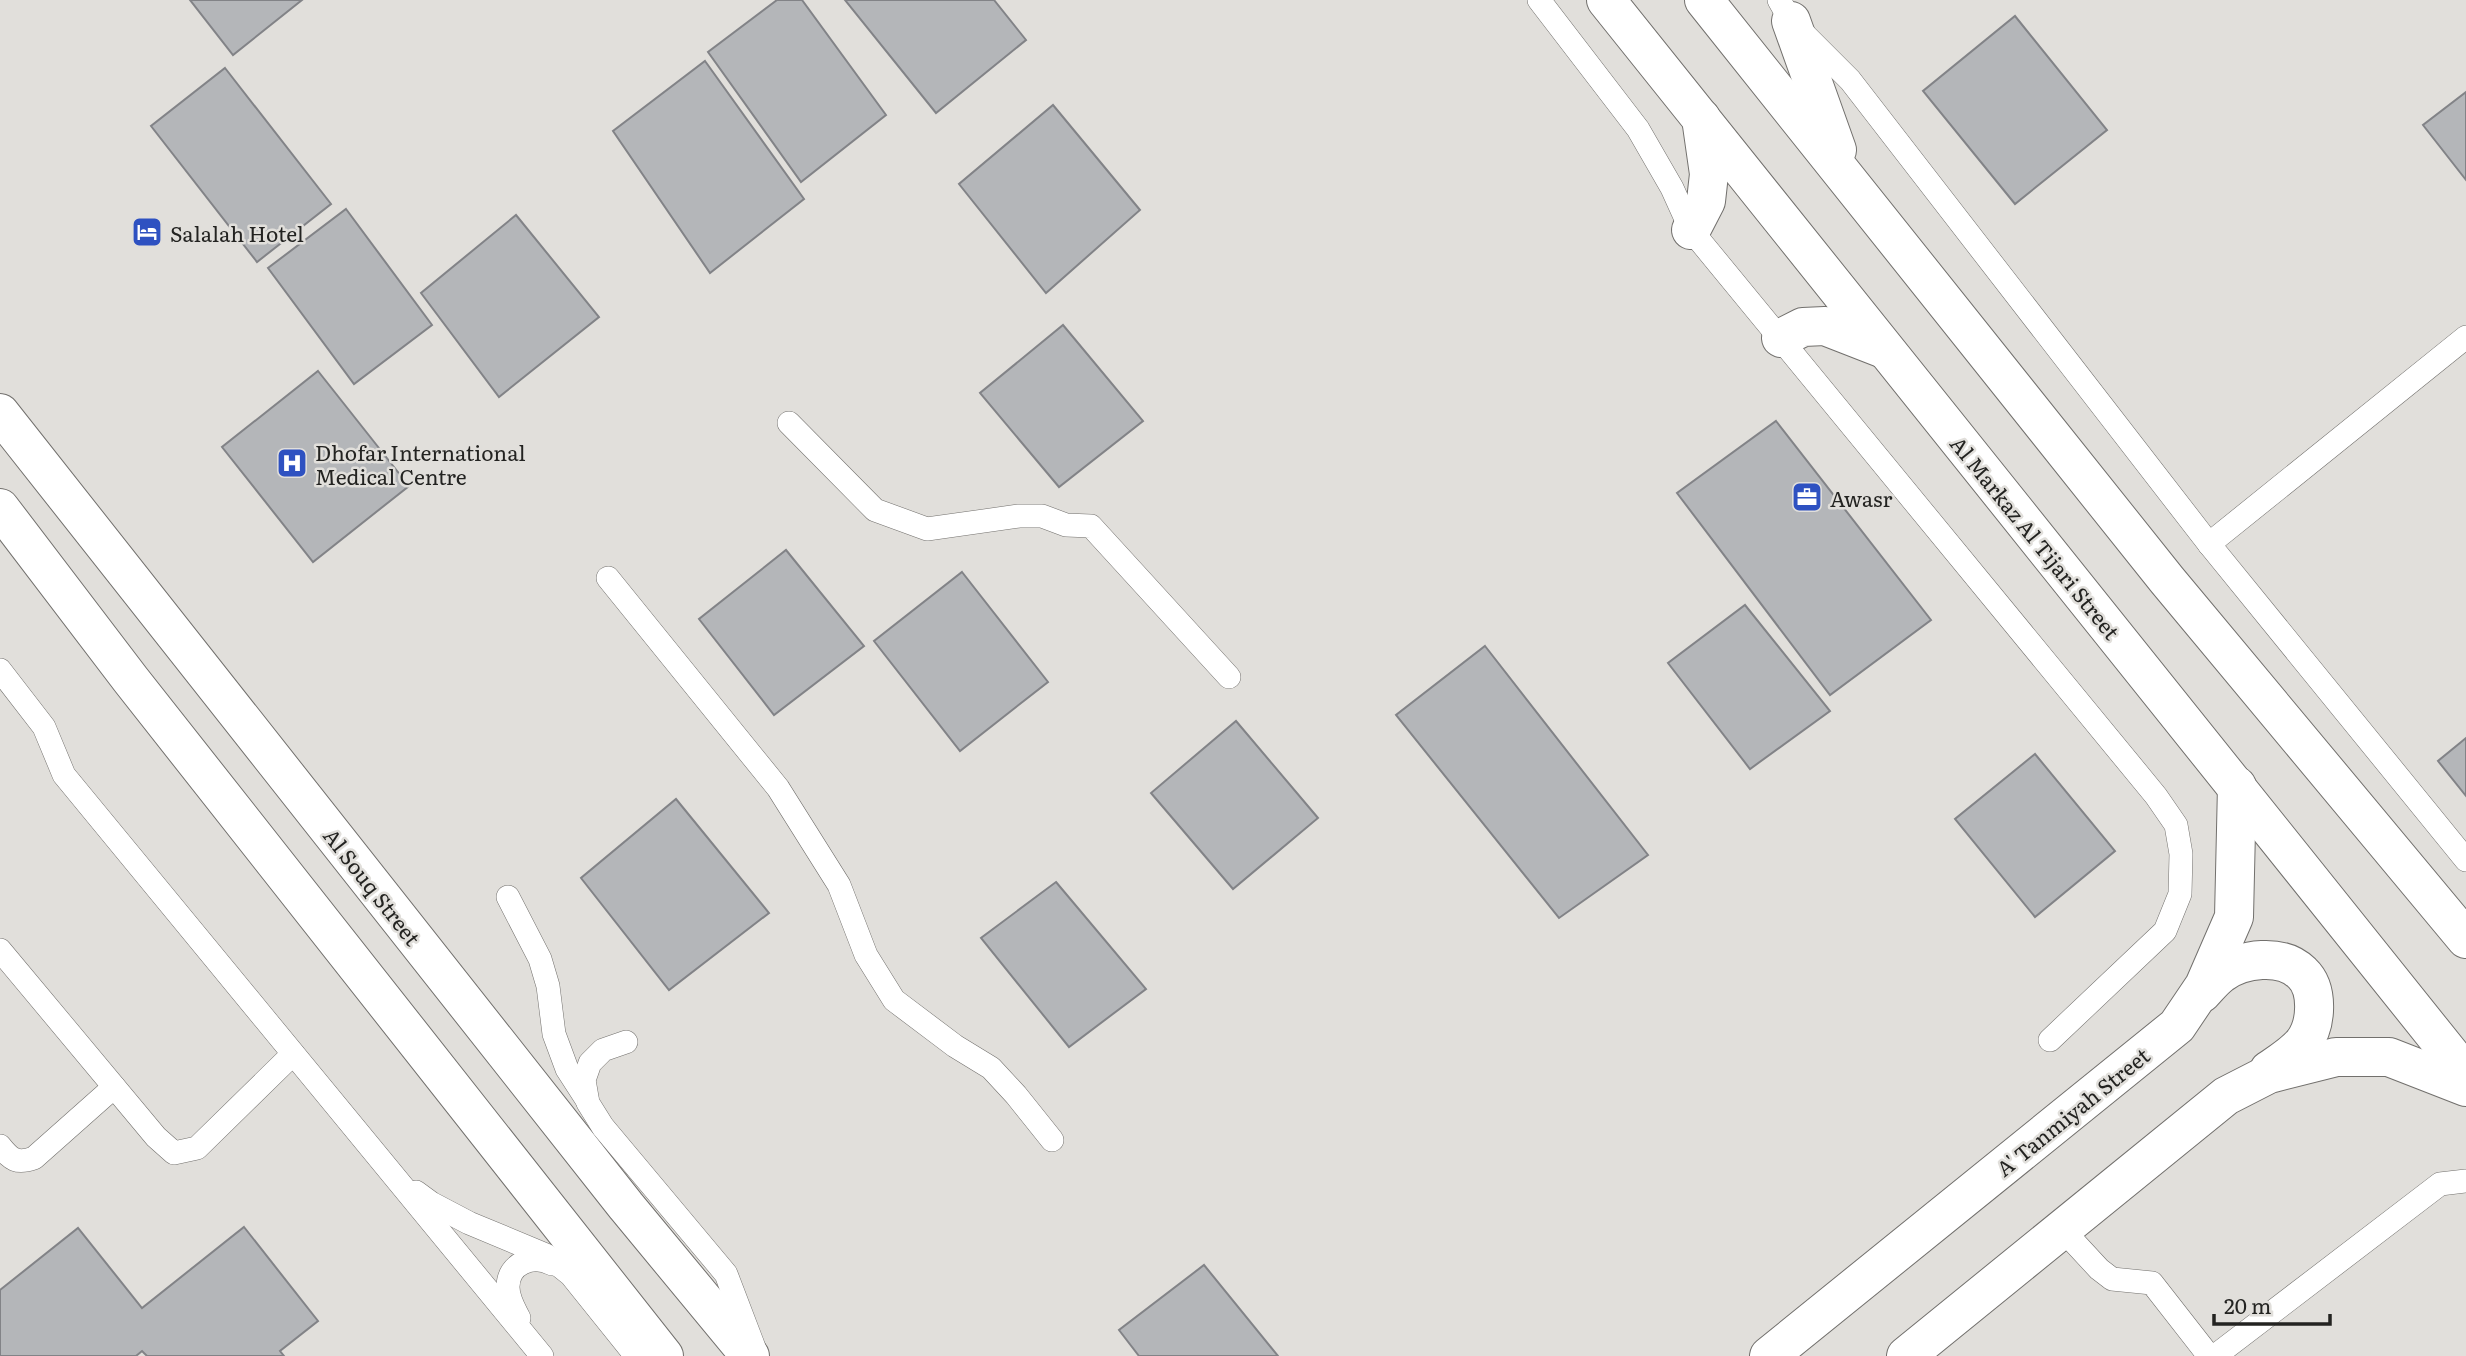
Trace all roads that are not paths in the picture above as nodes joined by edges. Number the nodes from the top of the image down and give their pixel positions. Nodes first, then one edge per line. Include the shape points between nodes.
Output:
1 (1539, 0) edge
2 (1606, 0) edge
3 (1704, 0) edge
4 (1785, 11) edge
5 (1702, 118) junction
6 (1847, 179) junction
7 (1691, 230) junction
8 (2466, 337) edge
9 (1782, 338) junction
10 (1885, 349) junction
11 (0, 413) edge
12 (789, 423) dead end
13 (0, 508) edge
14 (2209, 544) junction
15 (608, 578) dead end
16 (0, 670) edge
17 (1229, 677) dead end
18 (2237, 786) junction
19 (2466, 860) edge
20 (508, 897) dead end
21 (2466, 939) edge
22 (0, 950) edge
23 (2196, 1000) junction
24 (2050, 1040) dead end
25 (626, 1042) dead end
26 (293, 1054) junction
27 (2466, 1074) edge
28 (2253, 1081) junction
29 (114, 1087) junction
30 (2466, 1087) edge
31 (588, 1103) junction
32 (1052, 1140) dead end
33 (0, 1146) edge
34 (392, 1173) junction
35 (2466, 1181) edge
36 (2062, 1229) junction
37 (571, 1275) junction
38 (538, 1351) edge
39 (636, 1356) edge
40 (664, 1356) edge
41 (750, 1356) edge
42 (757, 1356) edge
43 (1769, 1356) edge
44 (1906, 1356) edge
45 (2209, 1356) edge
46 (2215, 1356) edge

1 - 7 lane via 1637,129
2 - 5 street, Al Markaz Al Tijari Street
3 - 6 street
4 - 6 street
4 - 14 lane via 1850,80
5 - 7 street via 1709,174 1706,201
5 - 10 street, Al Markaz Al Tijari Street
6 - 21 street via 2166,580
7 - 9 lane
8 - 14 lane
9 - 10 street via 1803,327 1825,326
9 - 24 lane via 2176,825 2180,894 2165,931
10 - 18 street, Al Markaz Al Tijari Street
11 - 41 street, Al Souq Street via 626,1206
12 - 17 lane via 875,510 927,529 1019,516 1091,526
13 - 40 street
14 - 19 lane
15 - 32 lane via 778,789 839,885 866,955 894,1000 991,1068
16 - 26 lane via 44,727 64,775
18 - 23 street, A' Tanmiyah Street via 2234,917
18 - 27 street, Al Markaz Al Tijari Street
20 - 31 lane via 540,959 554,1034 567,1069
22 - 29 lane
23 - 28 street via 2221,973 2252,960 2282,962 2303,973 2315,1000 2313,1023 2304,1042 2289,1057
23 - 43 street, A' Tanmiyah Street via 2177,1026
25 - 31 lane via 603,1050 590,1063 584,1080
26 - 29 lane via 197,1148 174,1153
26 - 34 lane
28 - 30 street via 2336,1057 2389,1057
28 - 36 street via 2226,1096
29 - 33 lane via 34,1158 11,1159
31 - 42 lane via 726,1274
34 - 37 lane via 431,1203 546,1255
34 - 38 lane
35 - 46 lane via 2440,1184
36 - 44 street
36 - 45 lane via 2112,1279 2152,1283
37 - 38 lane via 546,1261 531,1259 510,1275 511,1303
37 - 39 lane

